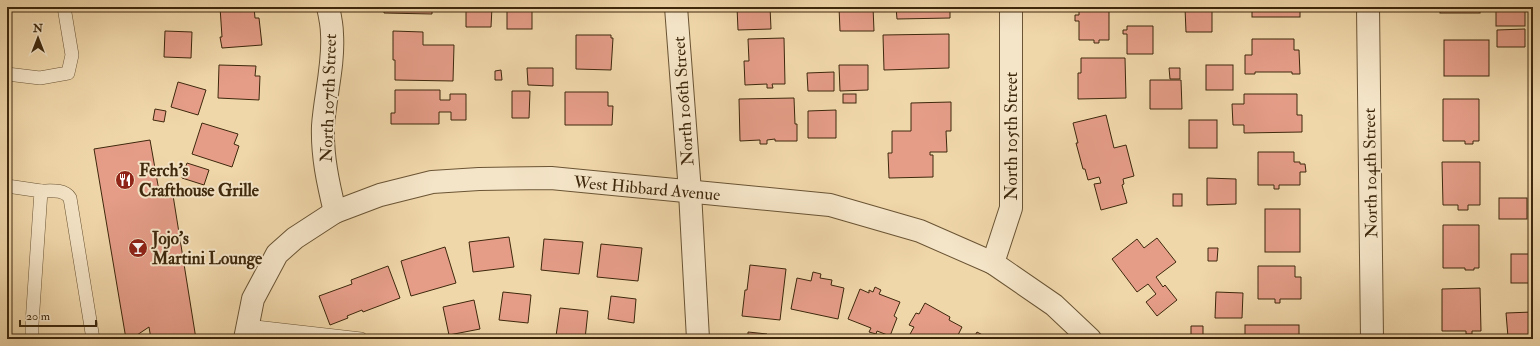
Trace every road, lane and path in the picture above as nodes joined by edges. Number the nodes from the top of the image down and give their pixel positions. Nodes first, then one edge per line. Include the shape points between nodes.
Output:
1 (64, 7) edge
2 (328, 7) edge
3 (676, 7) edge
4 (1011, 7) edge
5 (1368, 7) edge
6 (7, 74) edge
7 (7, 186) edge
8 (41, 190) junction
9 (690, 192) junction
10 (335, 212) junction
11 (993, 263) junction
12 (245, 333) edge
13 (32, 339) edge
14 (93, 339) edge
15 (361, 339) edge
16 (698, 339) edge
17 (1090, 339) edge
18 (1372, 339) edge

1 - 6 lane via 72,55 68,74 40,78
2 - 10 street, North 107th Street via 332,47 323,127 323,152
3 - 9 street, North 106th Street
4 - 11 street, North 105th Street via 1011,208
5 - 18 street, North 104th Street
7 - 8 lane
8 - 13 lane
8 - 14 lane via 63,192 70,198
9 - 10 street, West Hibbard Avenue via 551,178 480,179 432,182 380,195
9 - 11 street, West Hibbard Avenue via 830,205 920,231
9 - 16 street, North 106th Street
10 - 12 street, West Hibbard Avenue via 295,238 277,254 253,299
11 - 17 street, West Hibbard Avenue via 1054,306
12 - 15 lane

